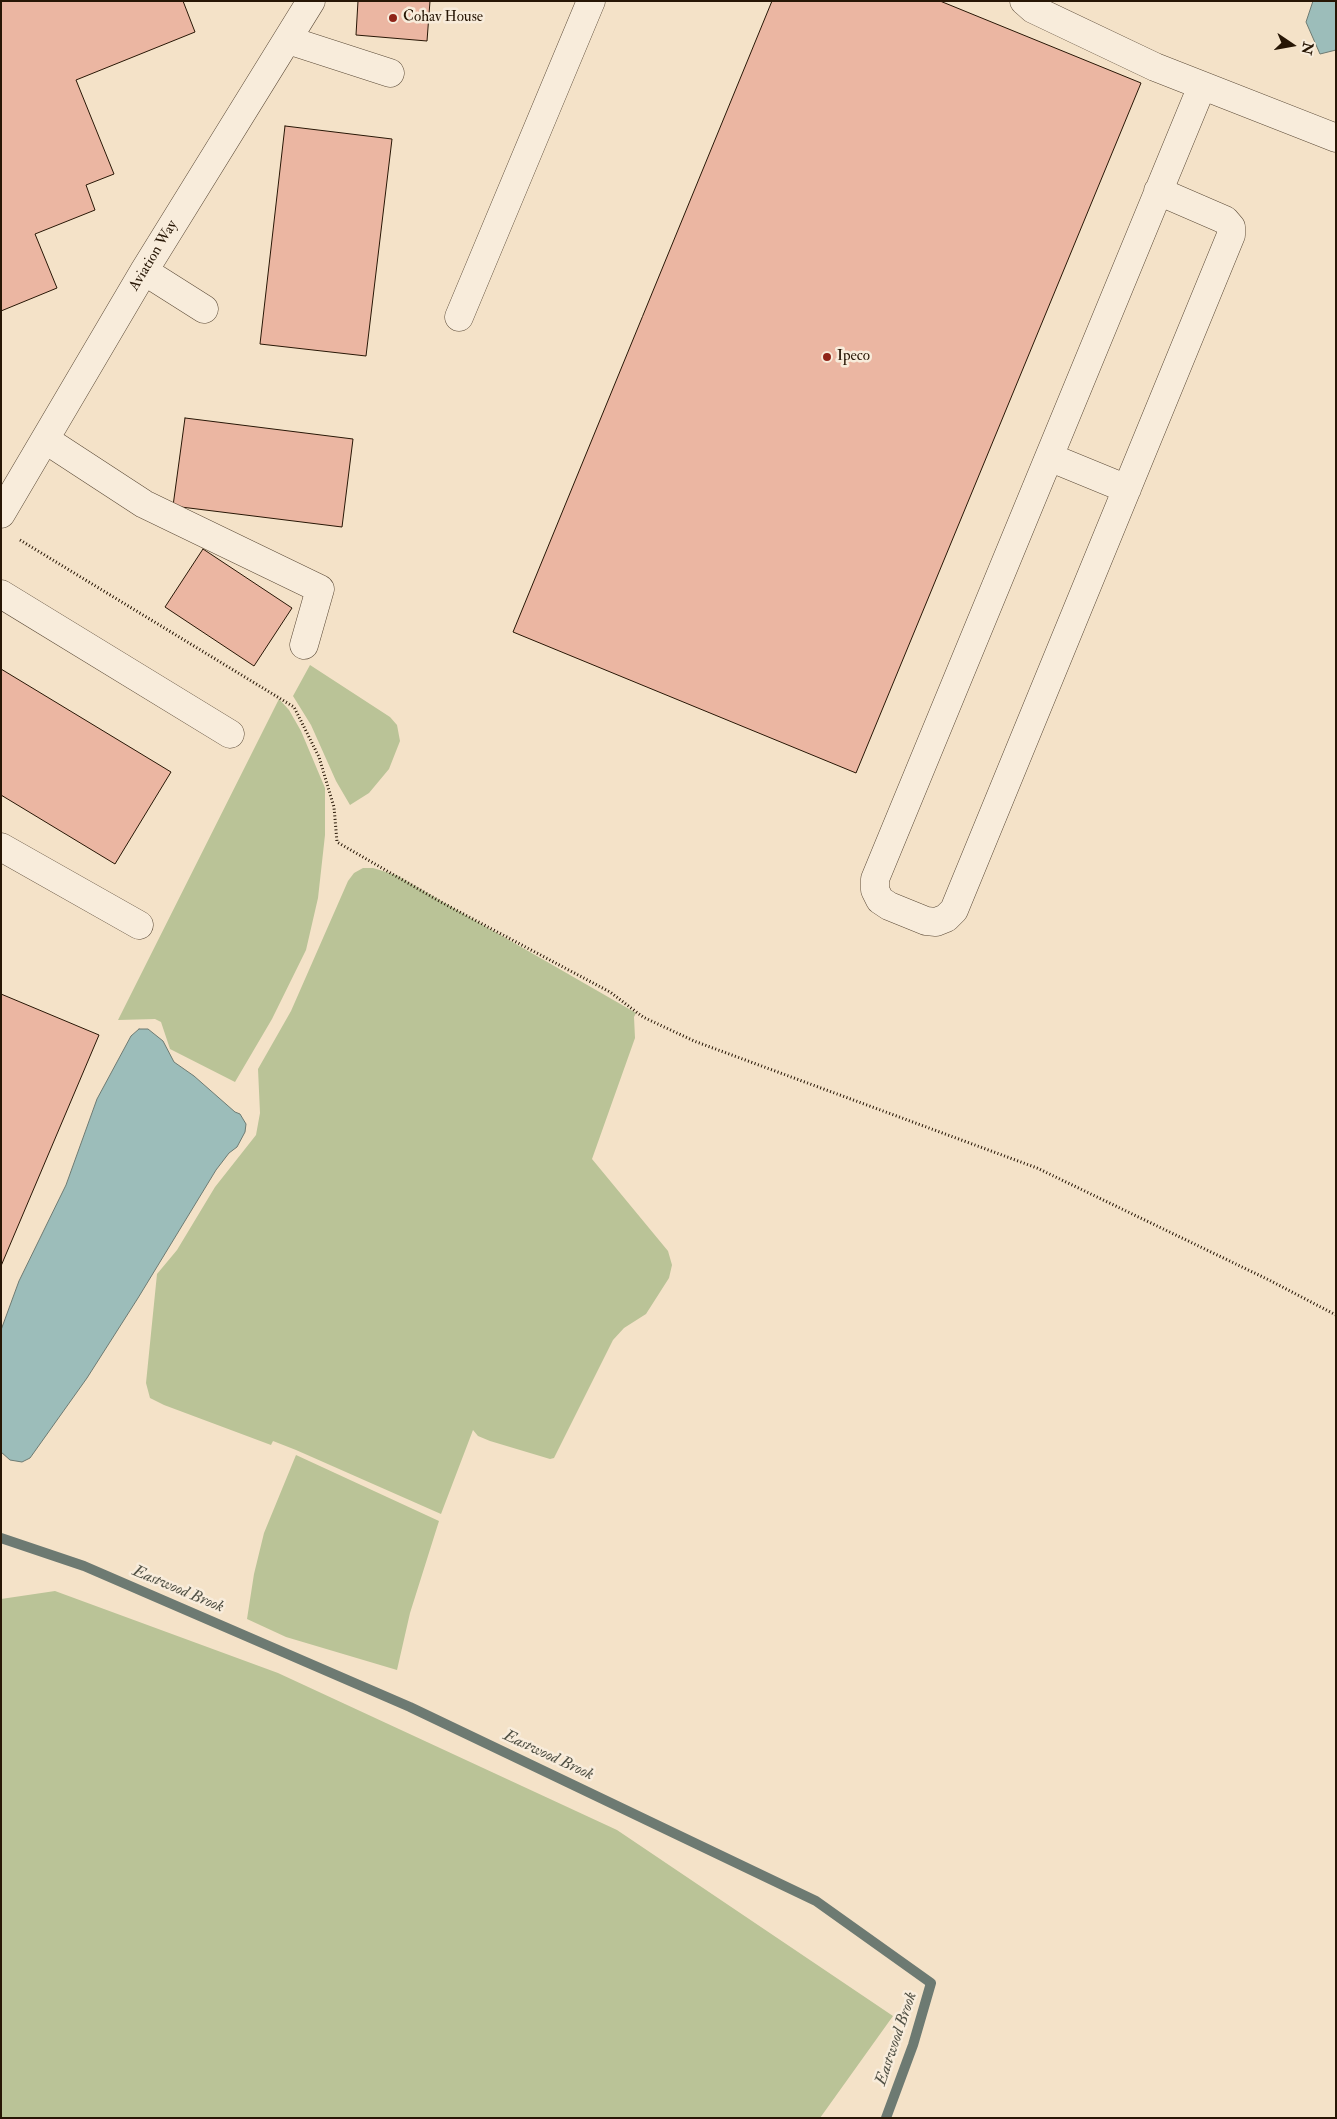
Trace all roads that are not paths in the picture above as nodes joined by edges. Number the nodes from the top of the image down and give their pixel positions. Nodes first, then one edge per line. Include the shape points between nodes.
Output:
1 (311, 1) edge
2 (591, 1) edge
3 (1024, 1) edge
4 (288, 40) junction
5 (390, 73) dead end
6 (1202, 86) junction
7 (1336, 138) edge
8 (1158, 191) junction
9 (144, 271) junction
10 (204, 309) dead end
11 (459, 317) dead end
12 (46, 440) junction
13 (1049, 457) junction
14 (1127, 489) junction
15 (1, 514) edge
16 (1, 594) edge
17 (304, 645) dead end
18 (230, 734) dead end
19 (1, 847) edge
20 (138, 925) dead end

1 - 4 street, Aviation Way
2 - 11 street
3 - 6 street via 1042,13 1155,67
4 - 5 street
4 - 9 street, Aviation Way
6 - 7 street
6 - 8 street
8 - 13 street
8 - 14 street via 1226,220 1231,227 1231,235
9 - 10 street
9 - 12 street, Aviation Way
12 - 15 street, Aviation Way
12 - 17 street via 144,504 320,589
13 - 14 street
13 - 14 street via 875,879 875,890 880,900 889,906 936,922 954,910
16 - 18 street
19 - 20 street

